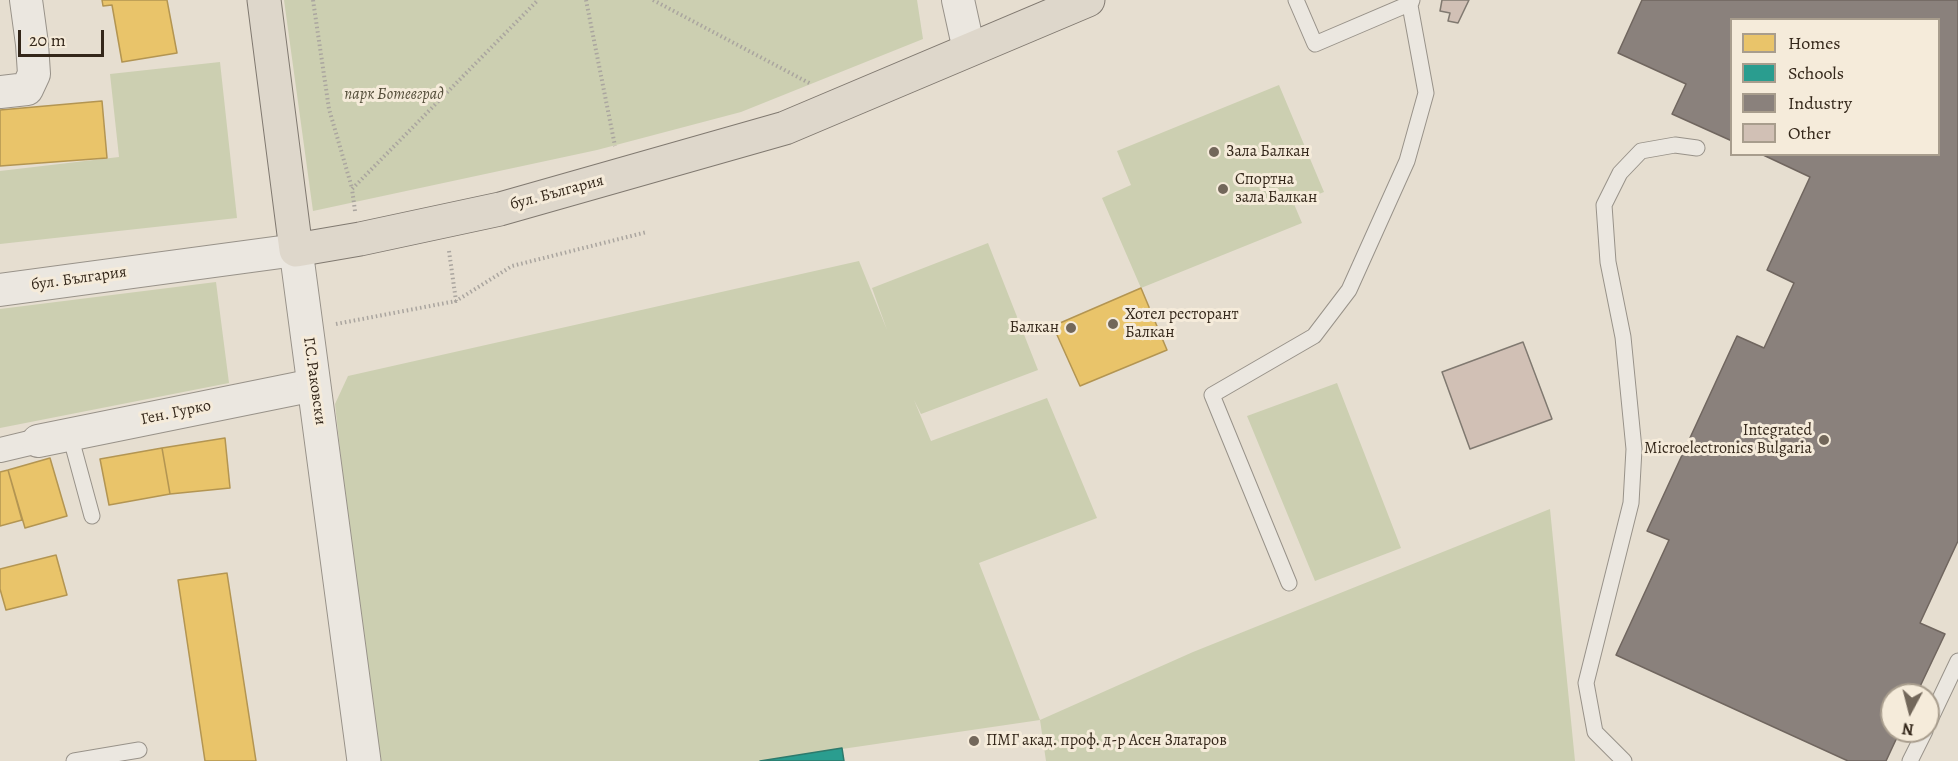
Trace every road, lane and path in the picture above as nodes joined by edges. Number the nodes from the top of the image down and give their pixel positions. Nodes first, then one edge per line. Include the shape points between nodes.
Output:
1 (27, 0) edge
2 (264, 0) edge
3 (313, 0) edge
4 (538, 0) edge
5 (586, 0) edge
6 (653, 0) edge
7 (958, 0) edge
8 (1088, 0) edge
9 (1296, 0) edge
10 (1410, 1) edge
11 (969, 50) junction
12 (0, 92) edge
13 (846, 102) junction
14 (1697, 148) dead end
15 (621, 176) junction
16 (352, 189) junction
17 (445, 221) junction
18 (647, 232) dead end
19 (360, 239) junction
20 (296, 250) junction
21 (0, 290) edge
22 (456, 301) junction
23 (307, 329) junction
24 (314, 385) junction
25 (70, 435) junction
26 (38, 441) joint
27 (0, 450) edge
28 (92, 516) dead end
29 (1289, 583) dead end
30 (1958, 661) edge
31 (1940, 699) edge
32 (1918, 743) edge
33 (139, 750) dead end
34 (74, 761) edge
35 (364, 761) edge
36 (1624, 761) edge
37 (1910, 761) edge

1 - 12 street via 34,74 27,89
2 - 20 main road, Г.С.Раковски
3 - 16 path via 329,109
4 - 16 path
5 - 15 path
6 - 13 path
7 - 11 street
8 - 11 main road, бул. България
9 - 10 lane via 1315,44
10 - 29 lane via 1426,93 1407,161 1349,290 1314,336 1212,395
11 - 13 main road, бул. България
13 - 15 main road, бул. България via 785,128
14 - 36 lane via 1675,145 1641,151 1620,173 1604,205 1634,449 1631,502 1586,683 1595,732
15 - 17 main road, бул. България
16 - 19 path
17 - 19 main road, бул. България
17 - 22 path
18 - 22 path via 512,266
19 - 20 main road, бул. България
20 - 21 street, бул. България
20 - 23 street, Г.С.Раковски
22 - 23 path
23 - 24 street, Г.С.Раковски
24 - 25 street, Ген. Гурко
24 - 35 street, Г.С.Раковски
25 - 26 street, Ген. Гурко
25 - 28 lane
26 - 27 street
30 - 31 lane
32 - 37 lane
33 - 34 lane

